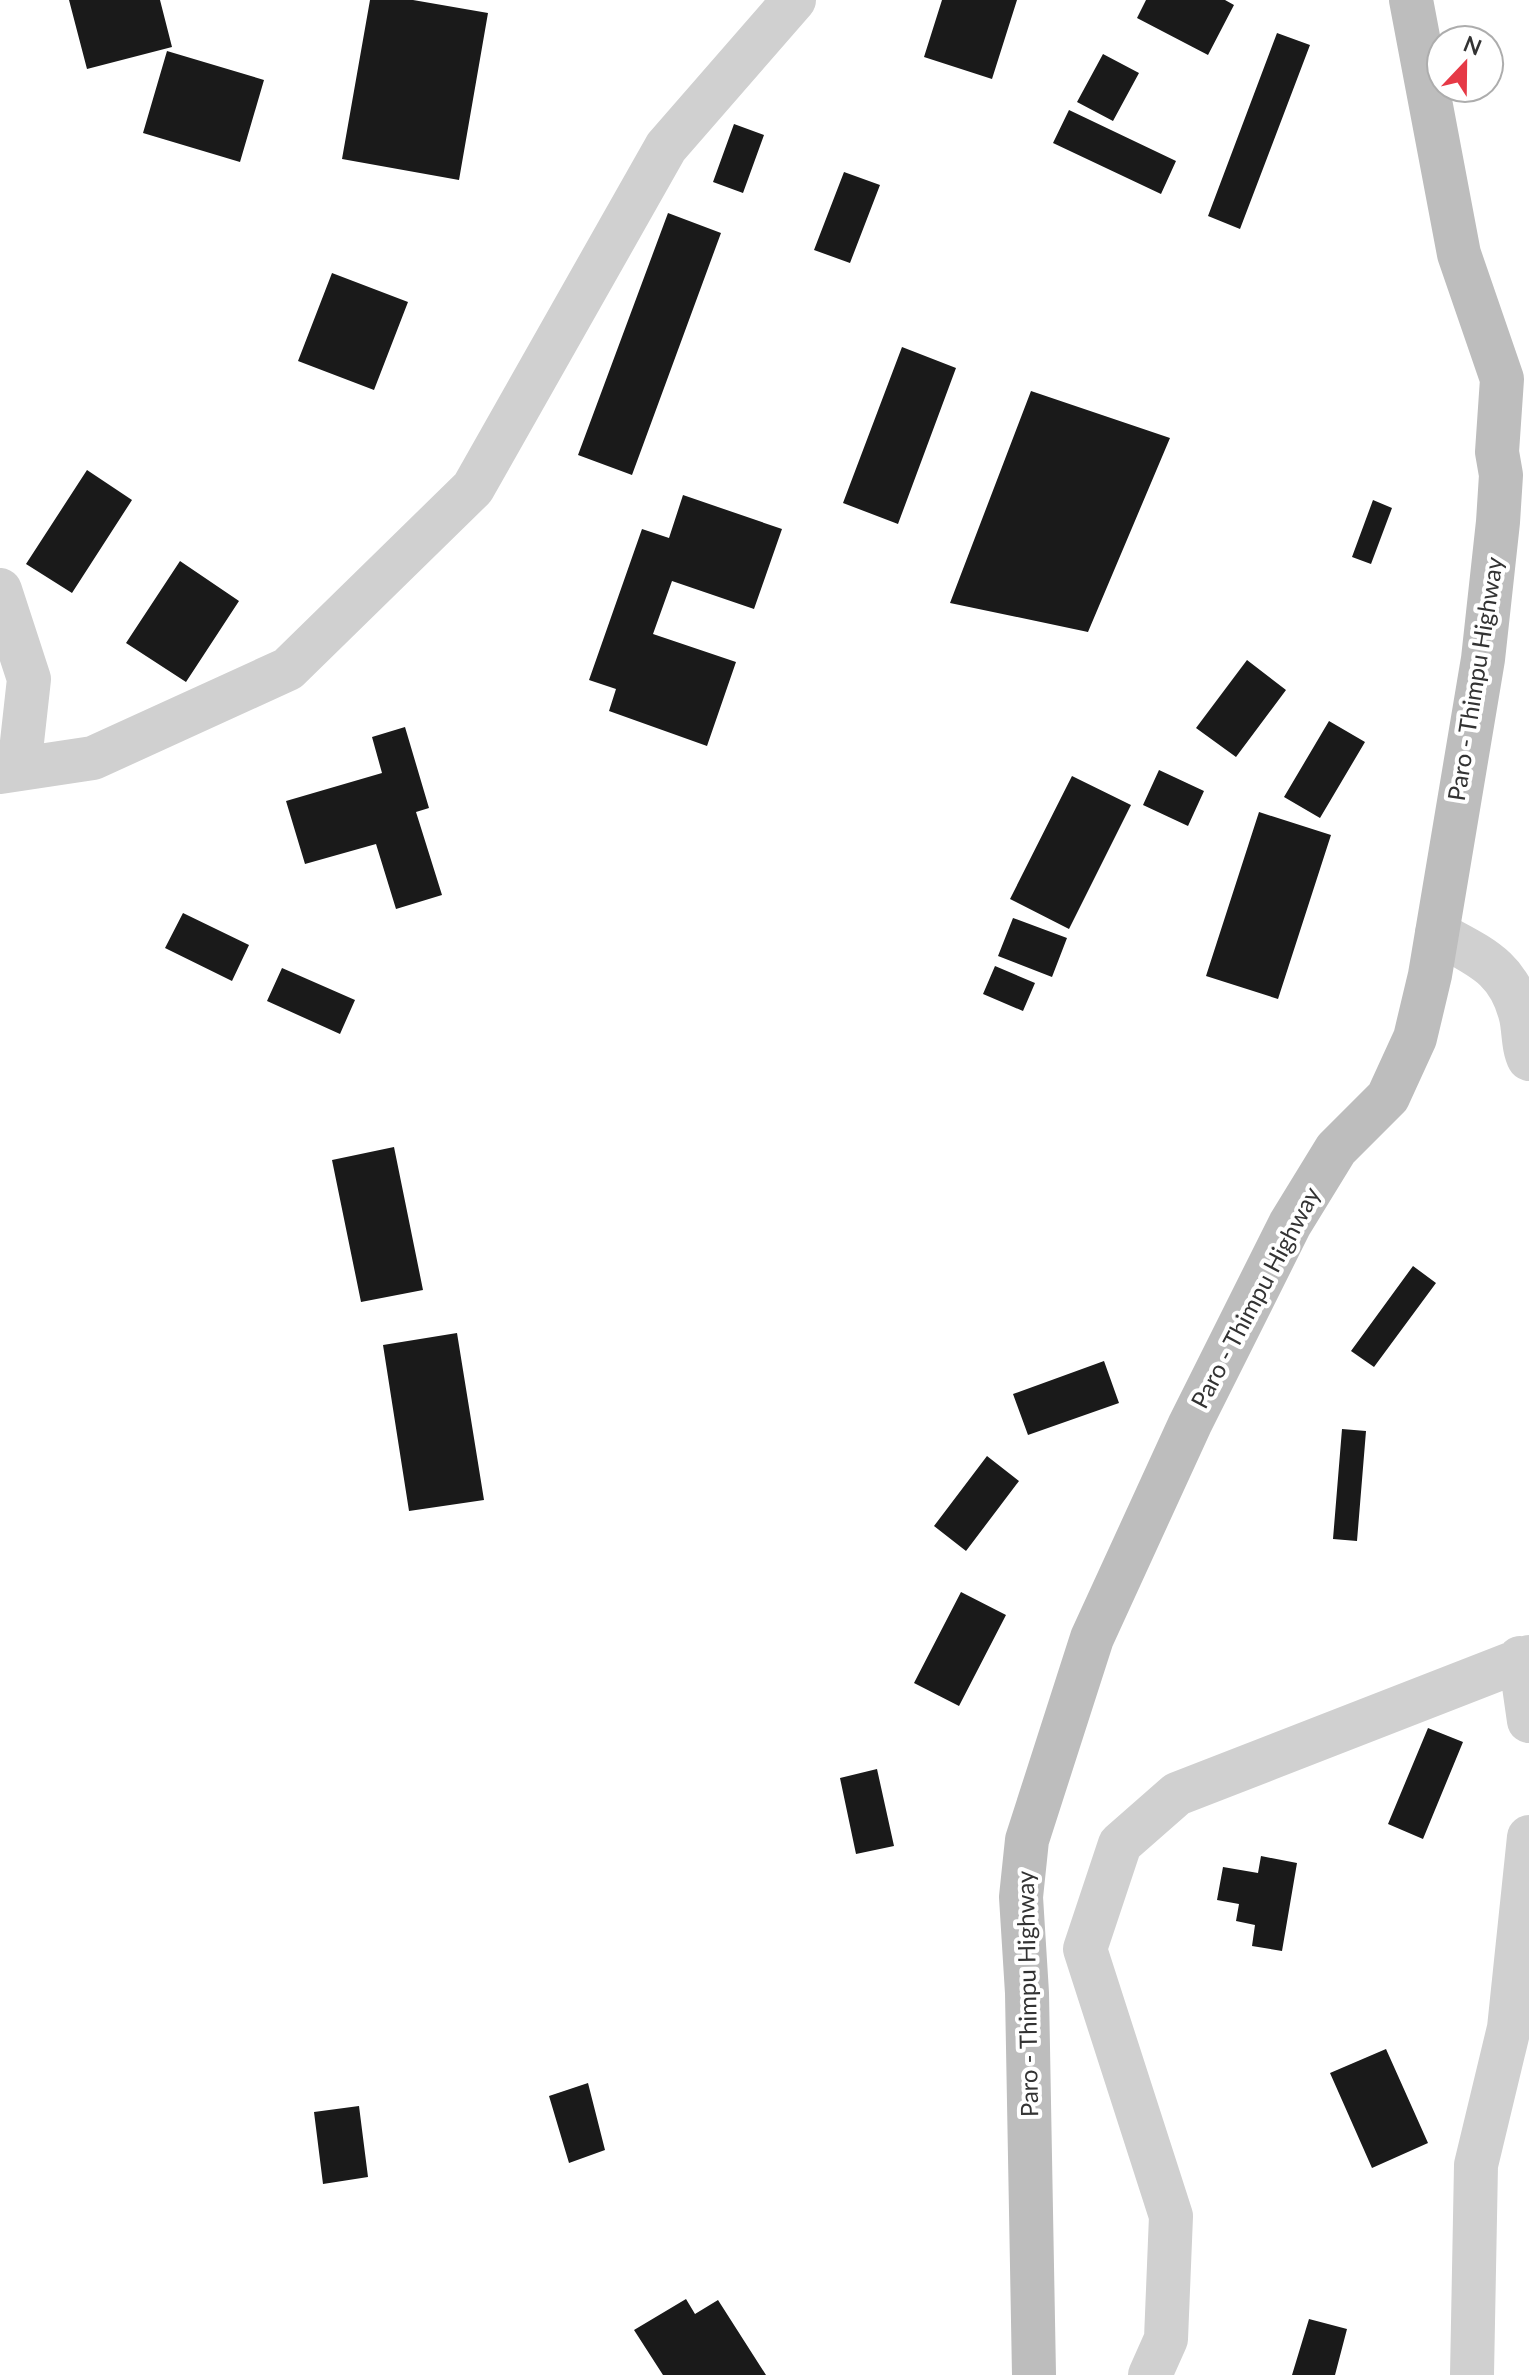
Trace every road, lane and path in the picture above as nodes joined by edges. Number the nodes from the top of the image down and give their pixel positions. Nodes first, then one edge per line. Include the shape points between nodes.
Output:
1 (794, 0) edge
2 (1411, 0) edge
3 (1516, 384) edge
4 (0, 590) edge
5 (9, 770) edge
6 (1437, 933) junction
7 (1529, 1059) edge
8 (1524, 1658) edge
9 (1529, 1721) edge
10 (1529, 1837) edge
11 (1034, 2375) edge
12 (1150, 2375) edge
13 (1472, 2375) edge

1 - 5 street via 666,147 473,488 288,669 93,758
2 - 3 street, Paro - Thimpu Highway via 1459,254
3 - 6 street, Paro - Thimpu Highway via 1494,579
4 - 5 street via 29,679
6 - 7 street via 1491,962 1509,985
6 - 11 street, Paro - Thimpu Highway via 1415,1038 1388,1097 1336,1149 1275,1252 1092,1638 1046,1772 1027,1840 1021,1897
8 - 9 street
8 - 12 street via 1177,1794 1120,1844 1085,1949 1171,2216 1166,2339
10 - 13 street via 1509,2028 1476,2165

